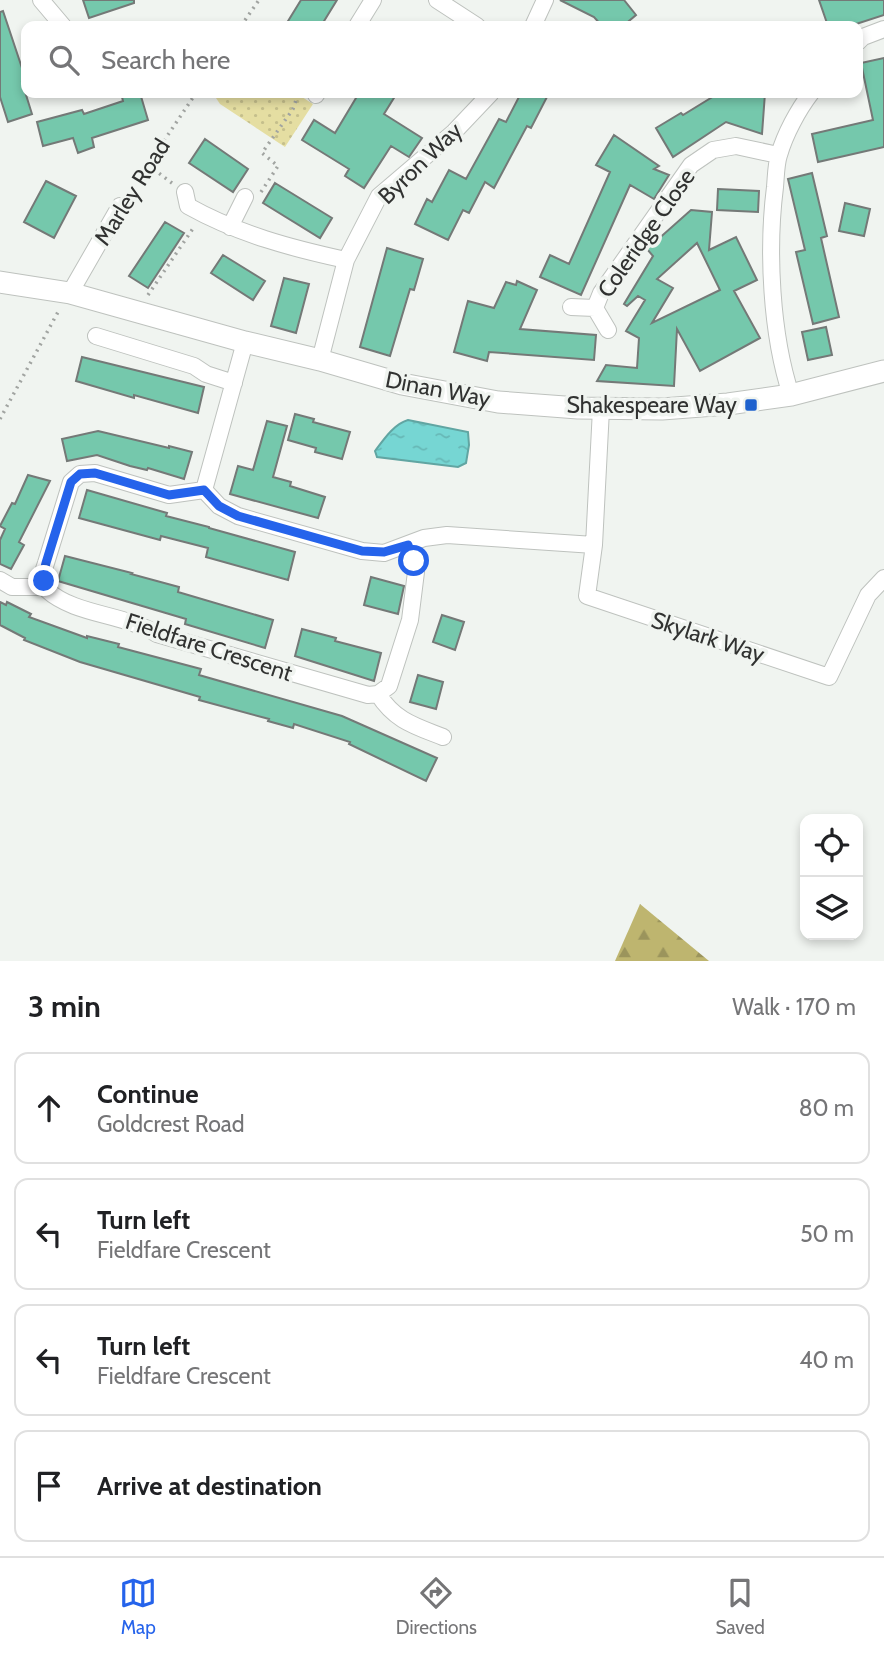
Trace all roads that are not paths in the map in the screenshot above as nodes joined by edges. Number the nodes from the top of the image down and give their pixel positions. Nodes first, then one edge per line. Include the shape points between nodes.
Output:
1 (41, 0) edge
2 (373, 0) edge
3 (437, 0) edge
4 (545, 0) edge
5 (59, 21) edge
6 (361, 21) edge
7 (469, 21) edge
8 (535, 21) edge
9 (884, 29) edge
10 (863, 37) edge
11 (486, 98) edge
12 (807, 98) edge
13 (778, 155) junction
14 (185, 192) road end
15 (245, 197) road end
16 (120, 206) road end
17 (230, 227) junction
18 (346, 260) junction
19 (0, 282) edge
20 (70, 293) junction
21 (572, 307) dead end
22 (595, 308) junction
23 (608, 330) dead end
24 (96, 336) dead end
25 (246, 342) junction
26 (320, 360) junction
27 (884, 371) edge
28 (234, 383) junction
29 (791, 395) junction
30 (601, 409) junction
31 (204, 490) junction
32 (408, 545) junction
33 (594, 545) junction
34 (884, 578) edge
35 (0, 580) edge
36 (46, 587) junction
37 (378, 694) junction
38 (443, 737) dead end

1 - 5 street
2 - 6 street
3 - 7 street
4 - 8 street
9 - 10 street
11 - 18 street, Byron Way via 379,196
12 - 13 street
13 - 22 street, Coleridge Close via 736,146 713,150 691,165
13 - 29 street via 771,222 774,302
14 - 17 street via 188,206
15 - 17 street
16 - 20 street, Marley Road
17 - 18 street via 282,246
18 - 26 street, Byron Way
19 - 20 street, Dinan Way
20 - 25 street, Dinan Way
21 - 22 street, Coleridge Close
22 - 23 street, Coleridge Close
24 - 28 street
25 - 26 street, Dinan Way
25 - 28 street
26 - 30 street, Dinan Way via 402,384 486,400
27 - 29 street, Dinan Way
28 - 31 street
29 - 30 street, Dinan Way via 662,409
30 - 33 street
31 - 32 street via 219,506 238,516 362,551 384,552
31 - 36 street via 169,495 95,473 80,474 71,482 46,563
32 - 33 street via 447,535
32 - 37 street via 416,572 410,620 389,686
33 - 34 street, Skylark Way via 587,596 829,677 868,595
35 - 36 street via 12,587
36 - 37 street, Fieldfare Crescent via 71,604 157,634 368,695
37 - 38 street via 387,710 401,720

